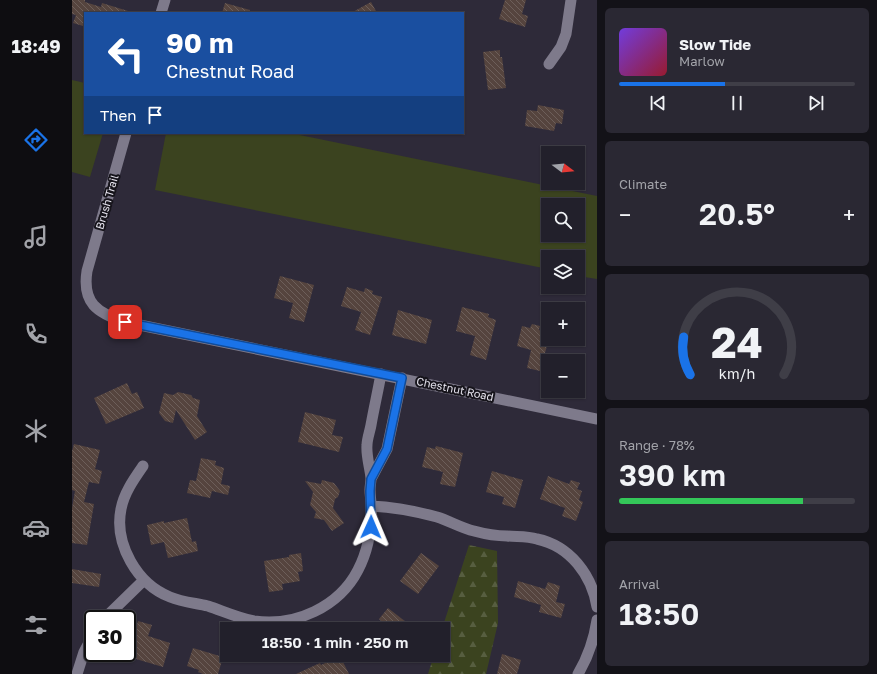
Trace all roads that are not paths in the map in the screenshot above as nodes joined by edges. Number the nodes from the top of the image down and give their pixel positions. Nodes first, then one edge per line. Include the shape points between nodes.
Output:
1 (165, 0) edge
2 (571, 0) edge
3 (161, 12) edge
4 (548, 64) dead end
5 (126, 134) edge
6 (87, 271) joint
7 (381, 374) junction
8 (402, 378) junction
9 (597, 419) edge
10 (143, 466) dead end
11 (371, 479) junction
12 (371, 506) junction
13 (144, 580) junction
14 (597, 607) edge
15 (113, 610) edge
16 (597, 620) edge
17 (84, 652) edge
18 (77, 674) edge
19 (578, 674) edge

1 - 3 street
2 - 4 street via 566,34 561,47
5 - 6 street, Brush Trail
6 - 7 street, Chestnut Road via 85,282 90,301 103,314 113,318
7 - 8 street, Chestnut Road
7 - 11 street via 367,445
8 - 9 street, Chestnut Road
8 - 11 street via 387,449
10 - 13 street via 124,500 120,518 125,551
11 - 12 street
12 - 13 street via 369,542 358,571 327,605 298,618 273,622 243,618 208,606 170,598
12 - 14 street via 393,507 431,515 484,534 536,538 554,545 571,556 580,566 593,589
13 - 15 street
16 - 19 street via 595,635
17 - 18 street

